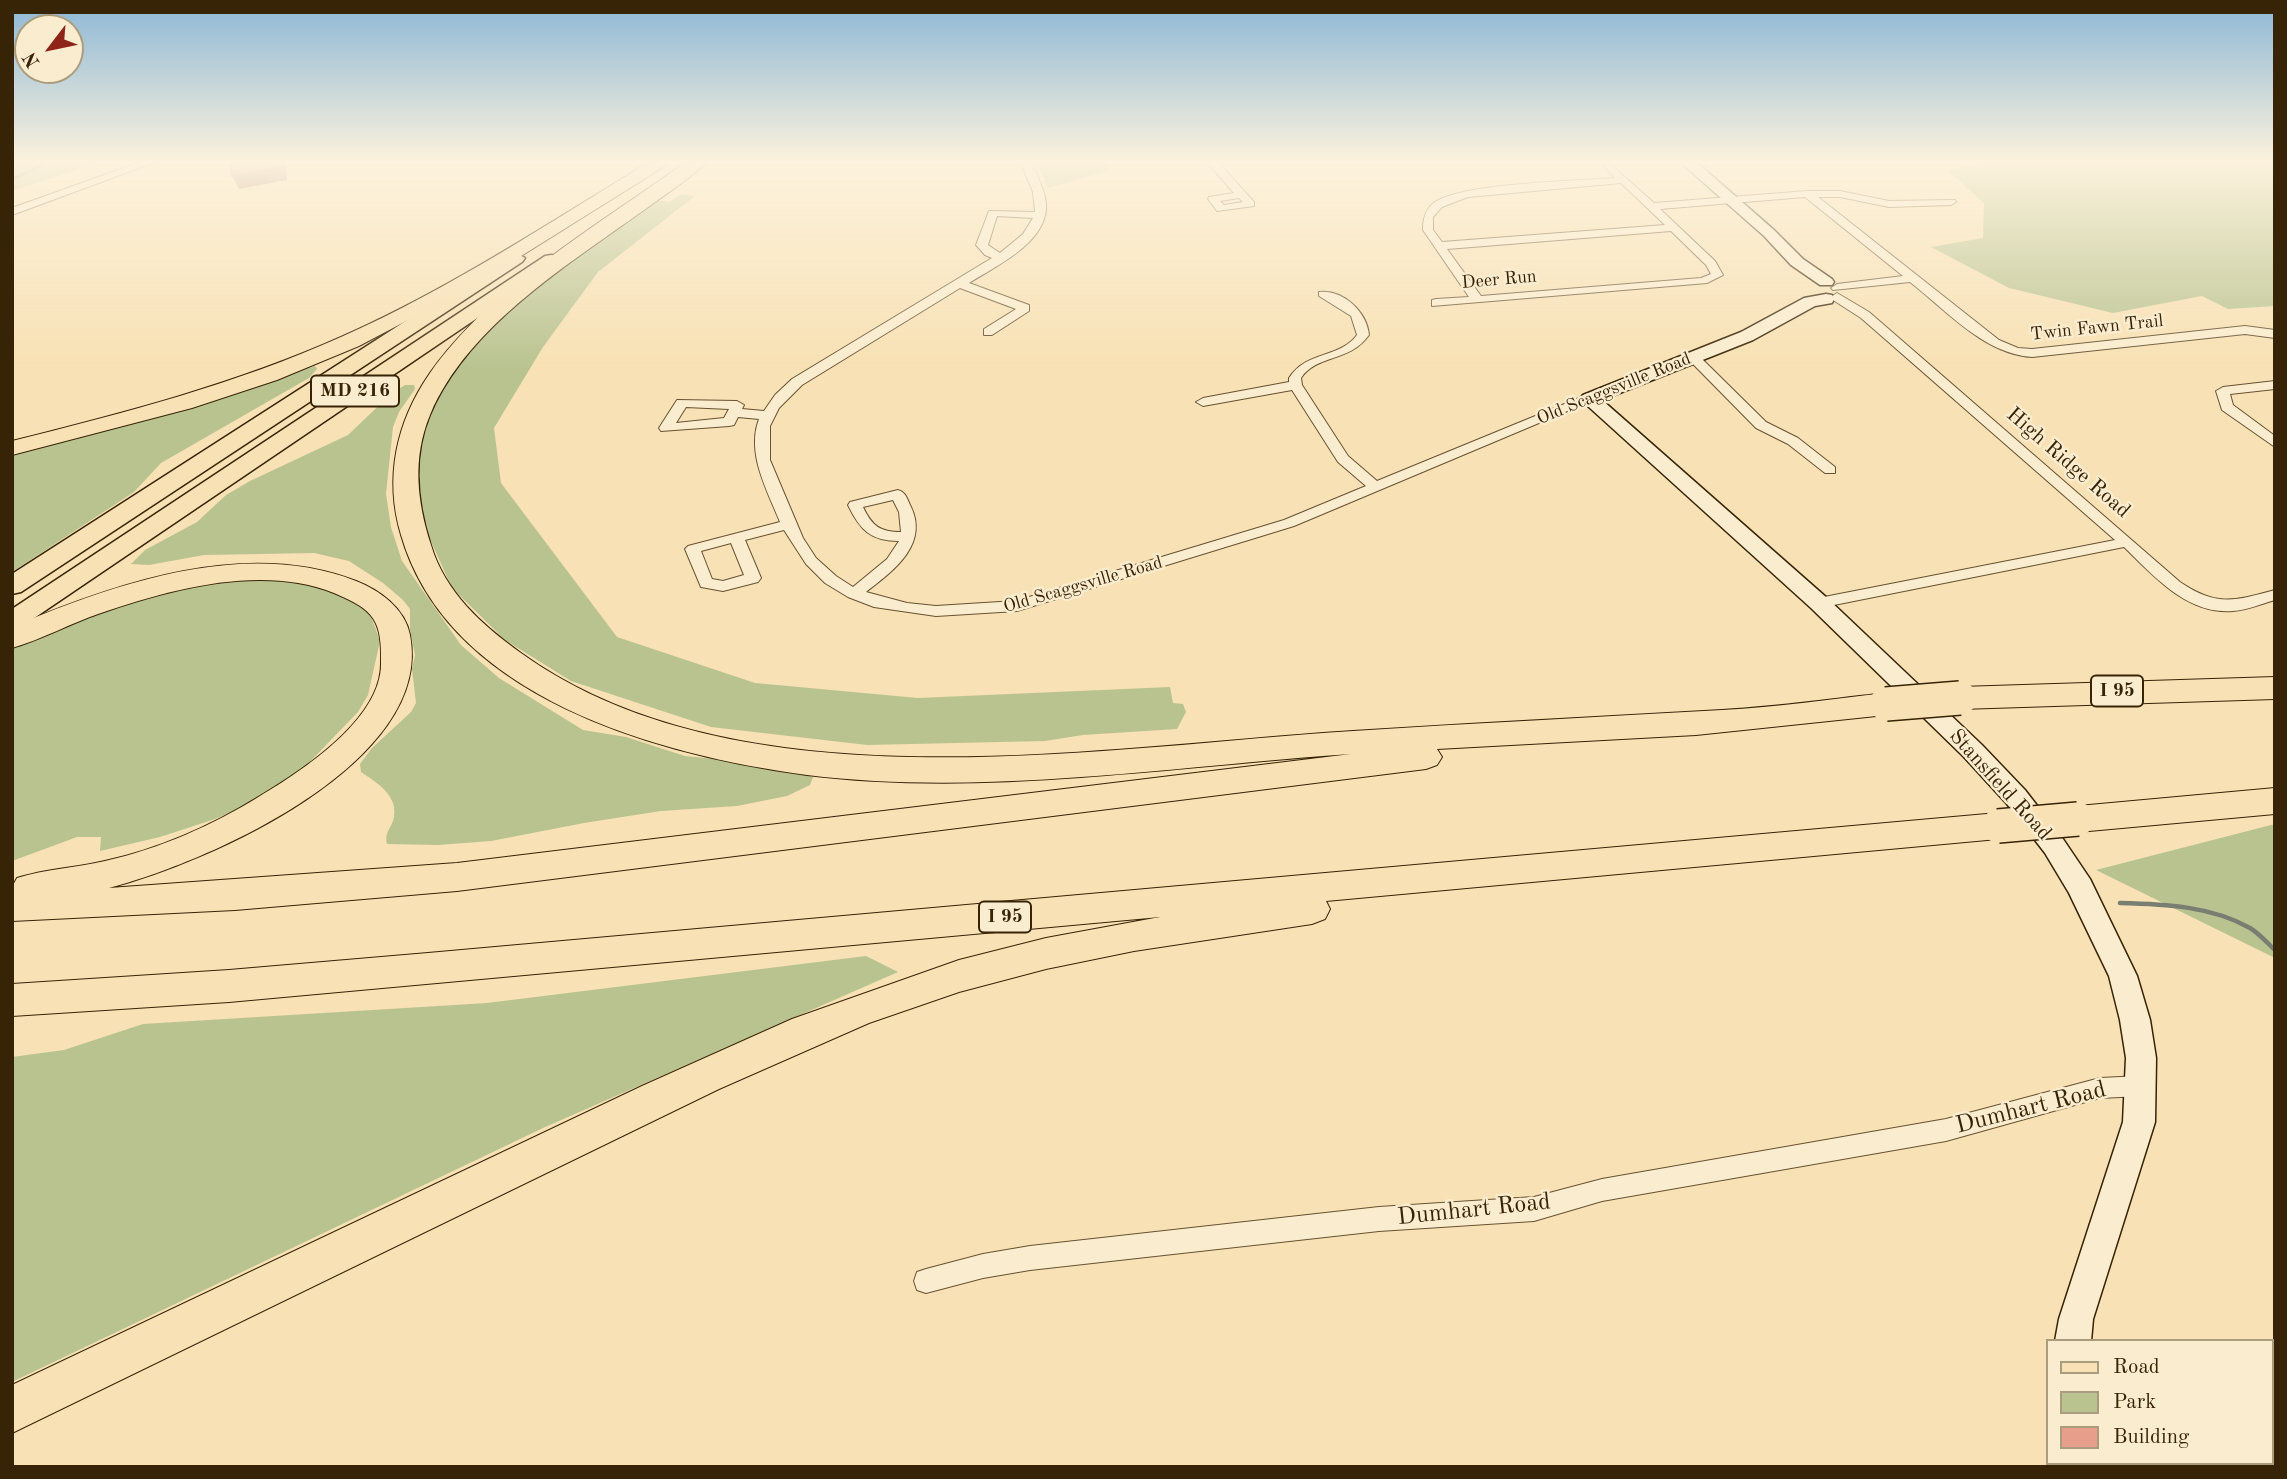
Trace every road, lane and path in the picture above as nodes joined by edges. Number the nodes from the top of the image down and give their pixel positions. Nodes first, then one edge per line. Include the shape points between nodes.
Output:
1 (548, 230) edge
2 (558, 230) edge
3 (596, 230) edge
4 (603, 230) edge
5 (987, 230) edge
6 (1032, 230) edge
7 (1428, 230) edge
8 (1646, 230) edge
9 (1674, 230) edge
10 (1765, 230) edge
11 (1852, 230) edge
12 (1440, 246) junction
13 (1001, 258) junction
14 (1797, 262) junction
15 (1912, 278) junction
16 (959, 283) junction
17 (1797, 284) junction
18 (1832, 292) junction
19 (1323, 294) dead end
20 (1477, 299) junction
21 (1436, 303) dead end
22 (1795, 310) junction
23 (988, 332) dead end
24 (2275, 334) edge
25 (1693, 357) junction
26 (1296, 385) junction
27 (2275, 385) edge
28 (1589, 399) junction
29 (1203, 402) dead end
30 (734, 413) junction
31 (767, 415) junction
32 (2275, 443) edge
33 (12, 448) edge
34 (1830, 470) dead end
35 (1376, 488) junction
36 (790, 524) junction
37 (909, 536) dead end
38 (736, 537) dead end
39 (2127, 542) junction
40 (12, 586) edge
41 (855, 593) junction
42 (2275, 595) edge
43 (1819, 603) junction
44 (12, 621) edge
45 (12, 638) edge
46 (2275, 688) edge
47 (1717, 722) junction
48 (2275, 801) edge
49 (1703, 854) junction
50 (12, 890) edge
51 (12, 906) edge
52 (12, 1000) edge
53 (2141, 1086) junction
54 (926, 1280) dead end
55 (2073, 1339) edge
56 (12, 1410) edge

1 - 33 highway via 411,311 284,369 209,395
2 - 40 main road, MD 216
3 - 44 main road, MD 216
4 - 47 highway via 483,322 442,371 416,419 408,446 405,499 414,542 443,599 467,626 533,677 578,701 678,739 741,754 898,770
5 - 13 street via 982,245
6 - 13 street, Old Scaggsville Road
7 - 12 street
8 - 12 street
9 - 20 street, Deer Run via 1711,263 1717,275 1703,281
10 - 14 street
11 - 15 street, Twin Fawn Trail
12 - 20 street
13 - 16 street, Old Scaggsville Road
14 - 17 street
14 - 18 street
15 - 18 street
15 - 24 street, Twin Fawn Trail via 1995,343 2016,352 2245,330
16 - 23 street via 1025,308
16 - 31 street, Old Scaggsville Road via 810,372 787,390
17 - 18 street via 1808,296
17 - 22 street
18 - 22 street, Old Scaggsville Road
18 - 39 street, High Ridge Road via 1865,315
19 - 26 street via 1350,307 1361,321 1363,335 1348,351 1303,366
20 - 21 street, Deer Run
22 - 25 street, Old Scaggsville Road via 1747,336
25 - 28 street, Old Scaggsville Road
25 - 34 street via 1760,425 1793,441
26 - 29 street
26 - 35 street via 1343,459
27 - 32 street via 2223,391 2227,407
28 - 35 street, Old Scaggsville Road
28 - 43 street, Stansfield Road
30 - 30 street via 729,422 666,428 682,403 737,405
30 - 31 street
31 - 36 street, Old Scaggsville Road via 759,445
35 - 41 street, Old Scaggsville Road via 1267,530 1017,606 928,612
36 - 38 street
36 - 41 street, Old Scaggsville Road via 812,564
37 - 41 street via 897,560
39 - 42 street via 2181,590 2209,604 2233,606
39 - 43 street, High Ridge Road
43 - 53 street, Stansfield Road via 1973,751 2054,846 2080,887 2123,976 2137,1033
45 - 50 highway via 89,607 164,585 231,575 285,574 325,579 372,600 387,615 396,634 398,654 395,677 369,725 349,748 293,793 206,840 152,862 62,884
46 - 47 highway, I 95, bridge via 1960,698
47 - 51 highway, I 95 via 457,877 128,903
48 - 49 highway, I 95, bridge
49 - 52 highway, I 95 via 362,975
49 - 56 highway via 1179,928 1041,954 958,977 818,1027 698,1080
53 - 54 street, Dumhart Road via 2100,1087 1946,1130 1627,1185 1534,1209 1379,1219 1030,1258
53 - 55 street, Stansfield Road via 2139,1122

